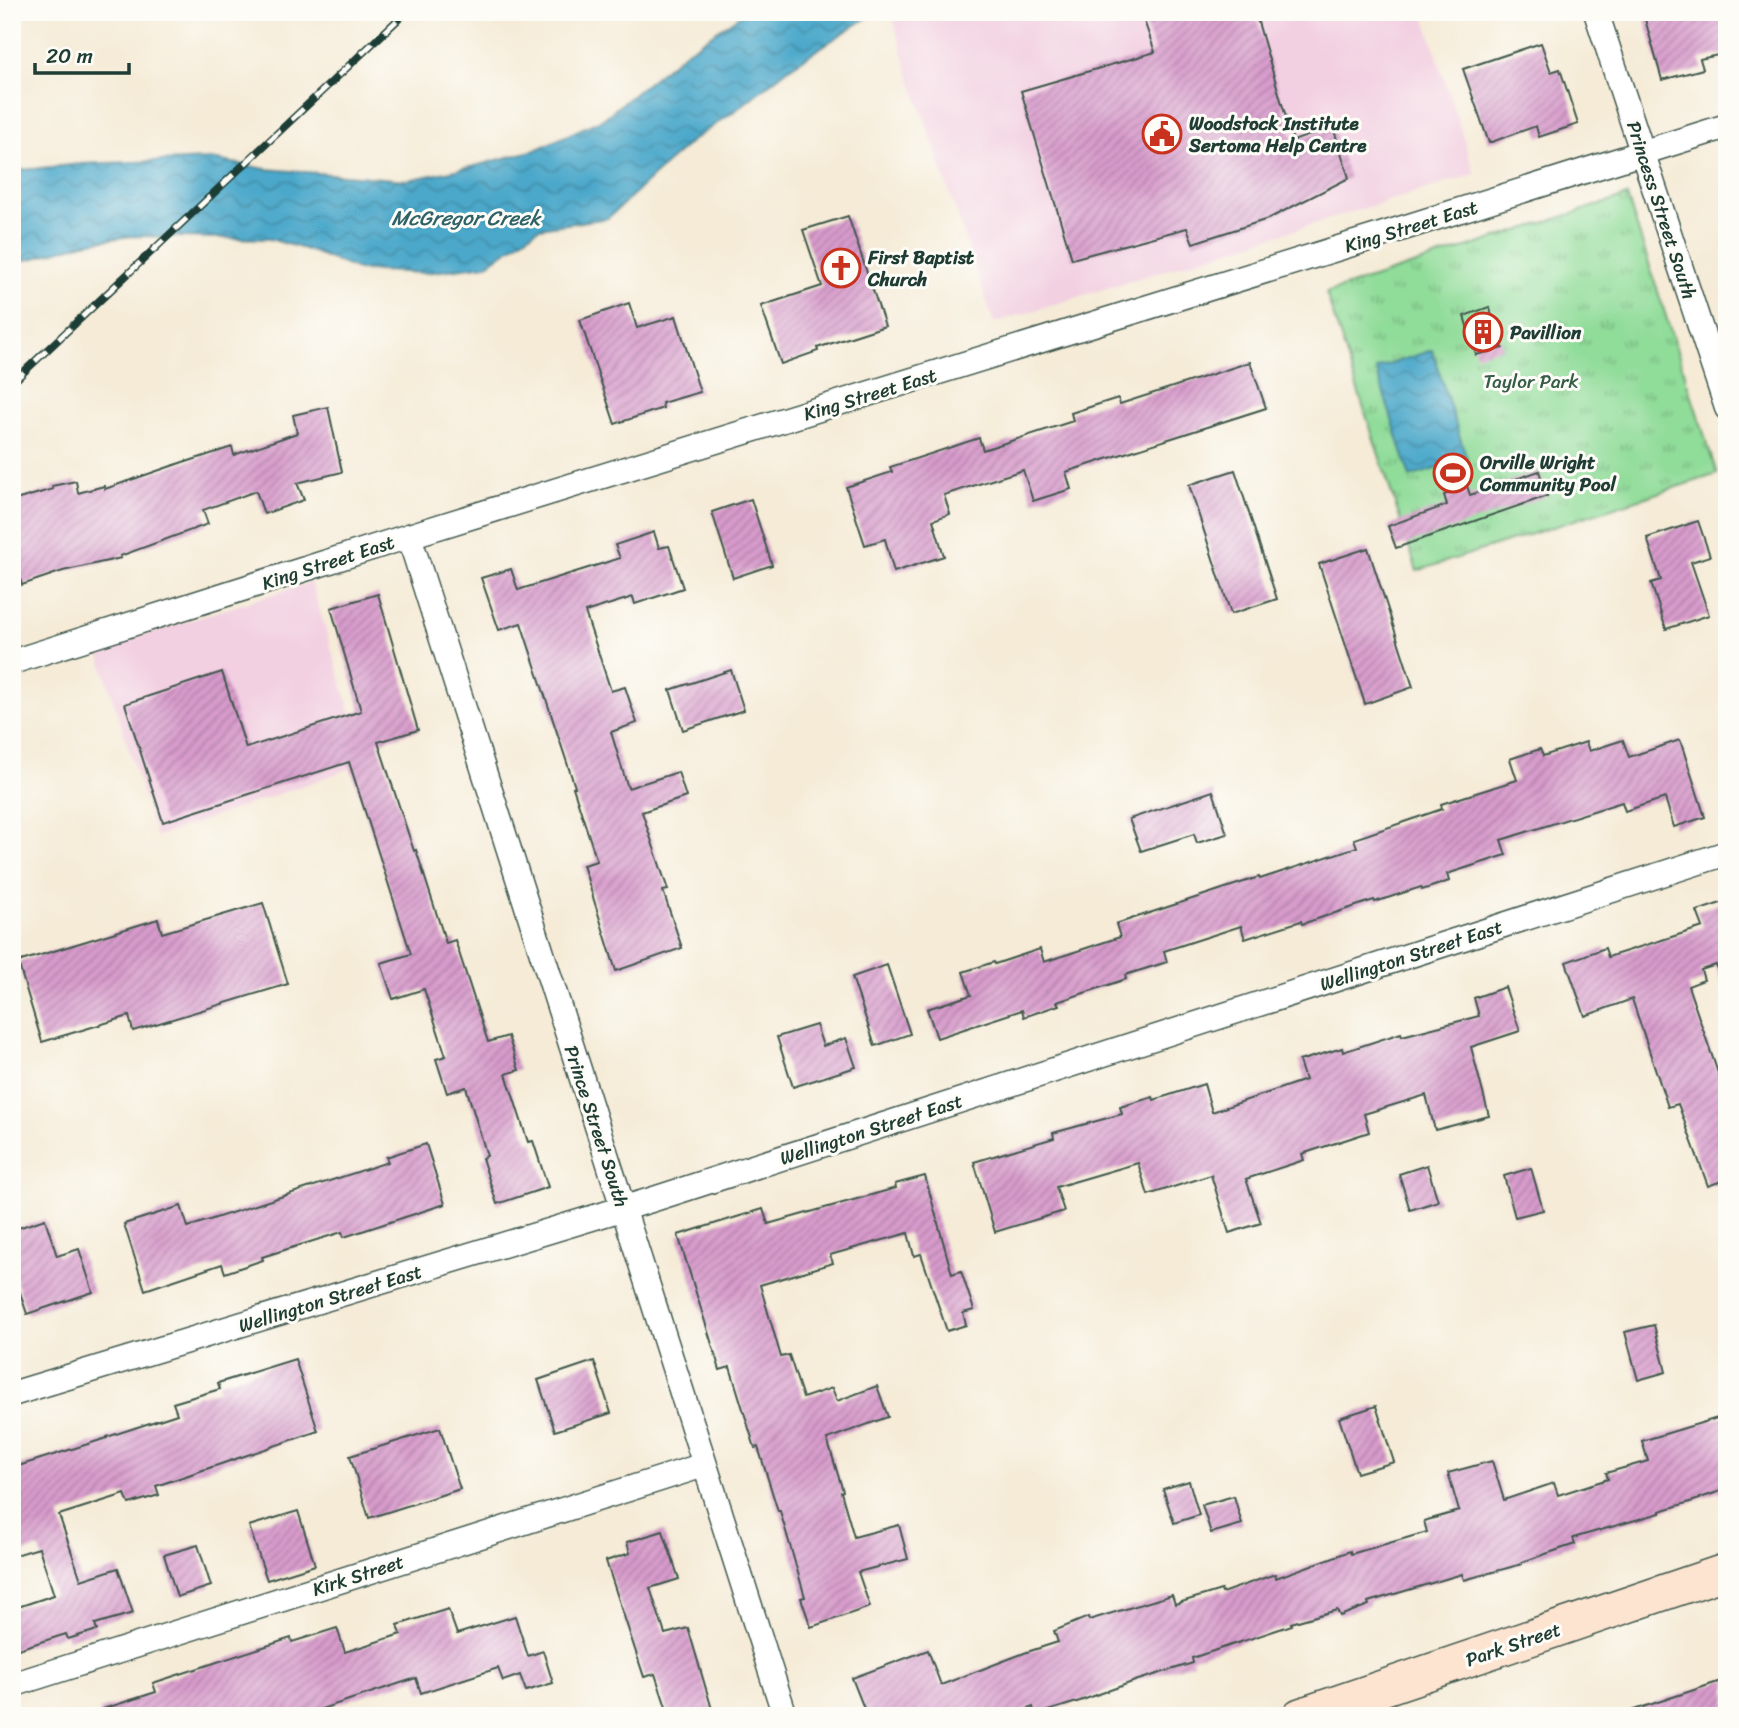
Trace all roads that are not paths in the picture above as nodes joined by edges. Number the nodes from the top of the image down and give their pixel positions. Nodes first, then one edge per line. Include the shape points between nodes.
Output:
1 (1597, 12) edge
2 (1727, 126) edge
3 (1643, 153) junction
4 (1727, 408) edge
5 (409, 537) junction
6 (12, 662) edge
7 (1727, 853) edge
8 (623, 1209) junction
9 (12, 1394) edge
10 (704, 1465) junction
11 (1727, 1571) edge
12 (12, 1685) edge
13 (1307, 1715) edge
14 (785, 1716) edge

1 - 3 street, Princess Street South
2 - 3 street, King Street East
3 - 4 street, Princess Street South
3 - 5 street, King Street East
5 - 6 street, King Street East
5 - 8 street, Prince Street South
7 - 8 street, Wellington Street East
8 - 9 street, Wellington Street East
8 - 10 street, Prince Street South
10 - 12 street, Kirk Street
10 - 14 street, Prince Street South
11 - 13 street, Park Street

